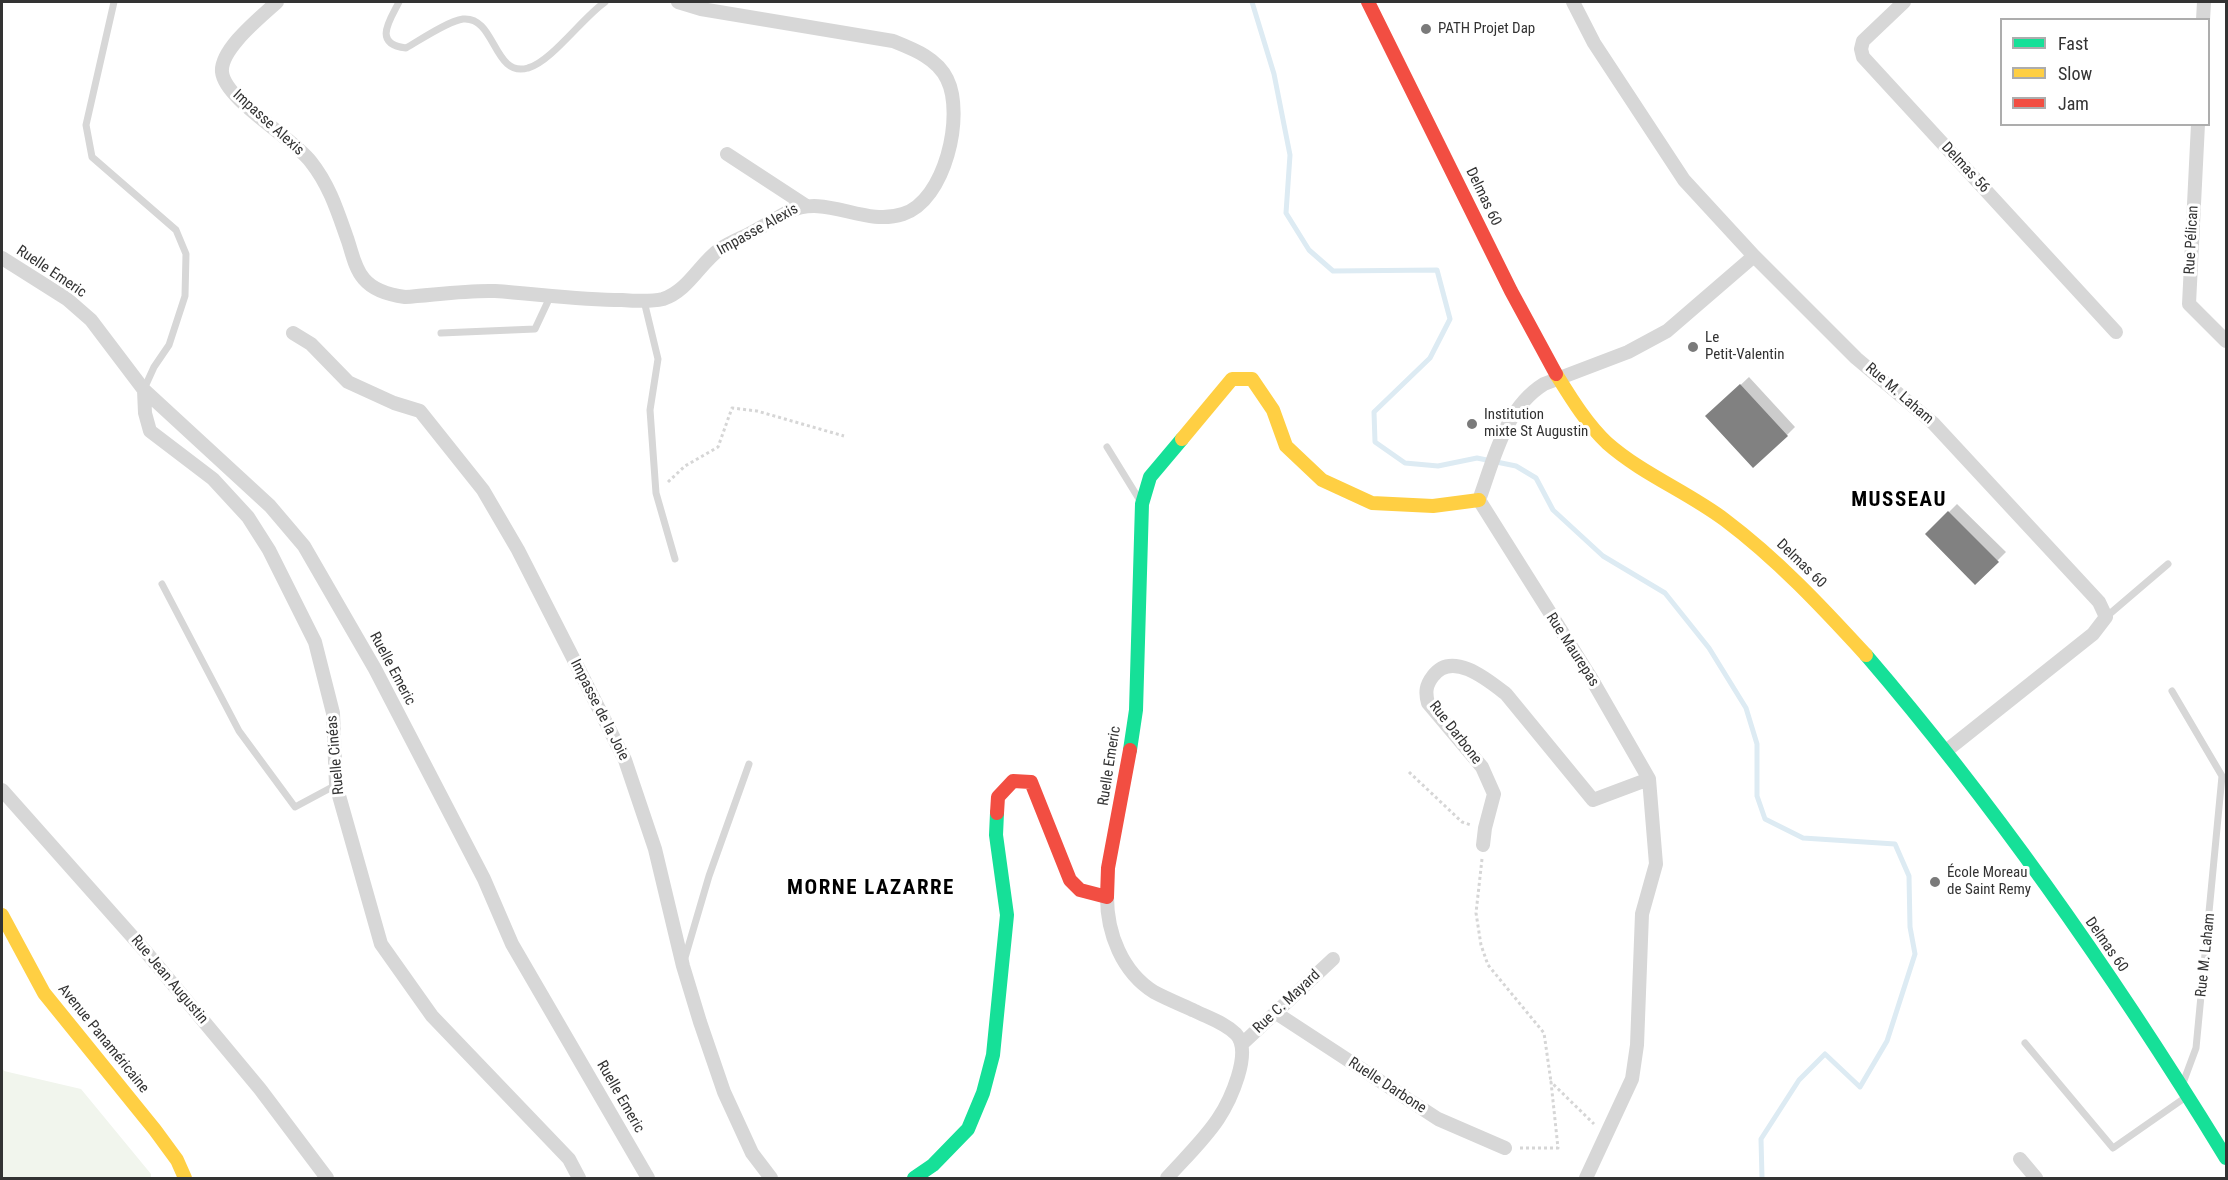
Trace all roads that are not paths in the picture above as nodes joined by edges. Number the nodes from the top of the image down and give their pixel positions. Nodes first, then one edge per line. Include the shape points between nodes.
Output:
1 (114, 2) edge
2 (277, 2) edge
3 (399, 2) edge
4 (605, 2) edge
5 (678, 2) edge
6 (1368, 2) edge
7 (1573, 2) edge
8 (1904, 2) edge
9 (2204, 2) edge
10 (2203, 18) edge
11 (2198, 126) edge
12 (727, 154) dead end
13 (805, 205) junction
14 (1754, 256) junction
15 (2, 258) edge
16 (550, 297) junction
17 (644, 301) junction
18 (2116, 332) dead end
19 (293, 333) dead end
20 (441, 333) dead end
21 (2226, 341) edge
22 (1560, 378) junction
23 (144, 390) junction
24 (1107, 447) dead end
25 (1479, 500) junction
26 (1142, 504) junction
27 (675, 559) dead end
28 (2168, 564) dead end
29 (162, 584) dead end
30 (2106, 617) junction
31 (2172, 691) dead end
32 (1946, 751) junction
33 (749, 764) dead end
34 (1649, 779) junction
35 (336, 785) junction
36 (2, 790) edge
37 (1483, 845) road end
38 (1107, 897) junction
39 (2, 915) edge
40 (1333, 959) dead end
41 (683, 966) junction
42 (1276, 1013) junction
43 (2025, 1043) dead end
44 (1242, 1044) junction
45 (2185, 1091) junction
46 (1505, 1148) road end
47 (2226, 1158) edge
48 (2020, 1160) dead end
49 (185, 1179) edge
50 (327, 1179) edge
51 (579, 1179) edge
52 (648, 1179) edge
53 (771, 1179) edge
54 (914, 1179) edge
55 (1167, 1179) edge
56 (1586, 1179) edge
57 (2036, 1179) edge

1 - 23 lane via 86,125 92,157 176,230 186,254 185,296 169,345
2 - 16 street, Impasse Alexis via 224,57 222,72 236,98 311,162 332,194 364,279 392,296 493,291
3 - 4 lane via 385,29 386,36 397,47 405,48 458,20 472,20 480,24 504,61 518,69 532,67 547,56
5 - 13 street, Impasse Alexis via 893,40 934,63 946,77 952,94 950,146 944,167 922,202 905,214 885,218
6 - 22 street, Delmas 60 via 1505,281
7 - 14 street, Rue M. Laham via 1594,43 1684,180
8 - 18 street, Delmas 56 via 1863,41 1863,57
9 - 10 street
11 - 21 street, Rue Pélican via 2189,304
12 - 13 street
13 - 17 street, Impasse Alexis via 722,248 675,293
14 - 22 street via 1666,331 1628,352
14 - 30 street, Rue M. Laham via 1856,358 1933,423 2099,602
15 - 23 street, Ruelle Emeric via 67,299 91,320
16 - 17 street, Impasse Alexis
16 - 20 lane via 535,329
17 - 27 lane via 658,359 650,410 656,493
19 - 41 street, Impasse de la Joie via 311,344 348,382 420,411 483,489 625,760 655,849
22 - 25 street via 1538,387 1519,404
22 - 32 street, Delmas 60 via 1585,418 1611,448 1723,517 1782,567 1898,690
23 - 35 street, Ruelle Cinéas via 150,431 213,479 248,516 315,642 333,712
23 - 52 street, Ruelle Emeric via 270,506 304,546 375,669 484,879 512,944
24 - 26 lane
25 - 26 street, Ruelle Emeric via 1433,506 1372,503 1322,480 1286,446 1272,410 1252,380 1232,379 1150,477
25 - 34 street, Rue Maurepas via 1591,678
26 - 38 street, Ruelle Emeric via 1136,710 1108,868
28 - 30 lane
29 - 35 lane via 239,731 295,807
30 - 32 street via 2093,634
31 - 45 lane, Rue M. Laham via 2223,777 2196,1048
32 - 45 street, Delmas 60 via 2070,921
33 - 41 lane via 709,876
34 - 37 street, Rue Darbone via 1593,800 1506,694 1467,669 1444,667 1434,675 1425,693 1434,711 1482,767 1494,794
34 - 56 street, Rue Maurepas via 1656,864 1642,914 1632,1079
35 - 51 street, Ruelle Cinéas via 381,944 432,1016 569,1159
36 - 50 street, Rue Jean Augustin via 146,952 260,1089
38 - 44 street, Rue C. Mayard via 1107,921 1119,954 1136,977 1153,991 1224,1025
38 - 54 street via 1080,890 1070,880 1031,782 1013,781 998,797 996,835 1007,915 990,1064 983,1093 968,1128
39 - 49 street, Avenue Panaméricaine via 44,993 156,1130
40 - 42 street, Rue C. Mayard
41 - 53 street, Impasse de la Joie via 724,1092 752,1154
42 - 44 street, Rue C. Mayard
42 - 46 street, Ruelle Darbone via 1438,1119
43 - 45 lane via 2113,1148
44 - 55 street, Rue C. Mayard via 1243,1063 1218,1119
45 - 47 street, Delmas 60
48 - 57 street

